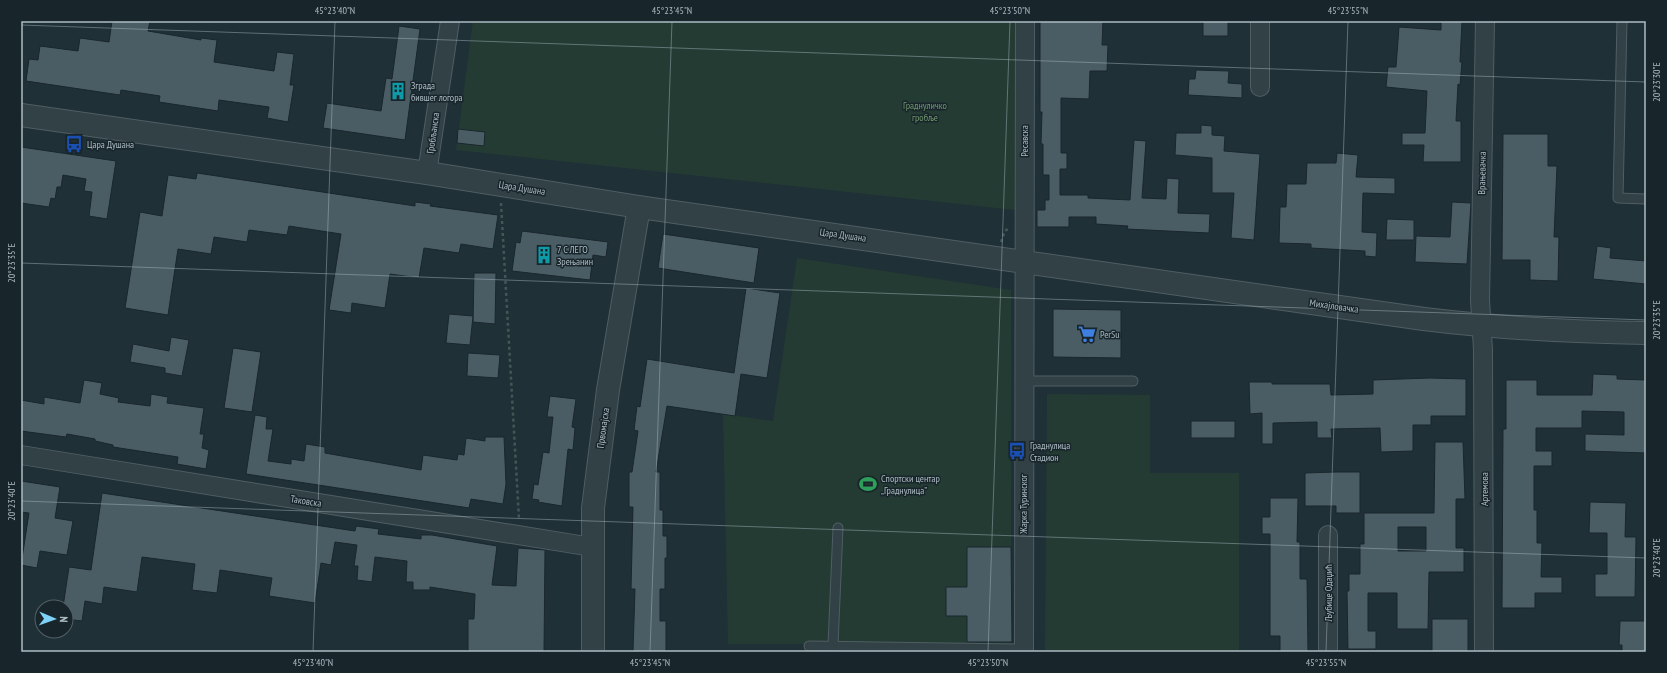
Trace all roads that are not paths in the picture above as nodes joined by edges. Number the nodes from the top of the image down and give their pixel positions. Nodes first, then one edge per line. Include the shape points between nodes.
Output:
1 (450, 21) edge
2 (1025, 21) edge
3 (1260, 21) edge
4 (1485, 21) edge
5 (1622, 21) edge
6 (1260, 87) dead end
7 (21, 116) edge
8 (427, 173) junction
9 (1646, 199) edge
10 (639, 207) junction
11 (1023, 260) junction
12 (1481, 326) junction
13 (1646, 333) edge
14 (1023, 381) junction
15 (1133, 381) dead end
16 (21, 455) edge
17 (838, 528) dead end
18 (1328, 535) dead end
19 (592, 547) junction
20 (833, 645) junction
21 (809, 646) dead end
22 (1024, 650) edge
23 (593, 652) edge
24 (1328, 652) edge
25 (1484, 652) edge

1 - 8 street, Гробљанска
2 - 11 street, Ресавска
3 - 6 street
4 - 12 street, Врањевачка
5 - 9 lane via 1618,198
7 - 8 street, Цара Душана
8 - 10 street, Цара Душана
10 - 11 street, Цара Душана
10 - 19 street, Првомајска via 607,398 593,508
11 - 12 street, Михајловачка
11 - 14 street, Жарка Туринског
12 - 13 street, Михајловачка
12 - 25 street, Артемова via 1484,350
14 - 15 lane
14 - 22 street, Жарка Туринског
16 - 19 street, Таковска
17 - 20 lane
18 - 24 street, Љубице Одаџић
19 - 23 street, Првомајска
20 - 21 lane
20 - 22 lane

